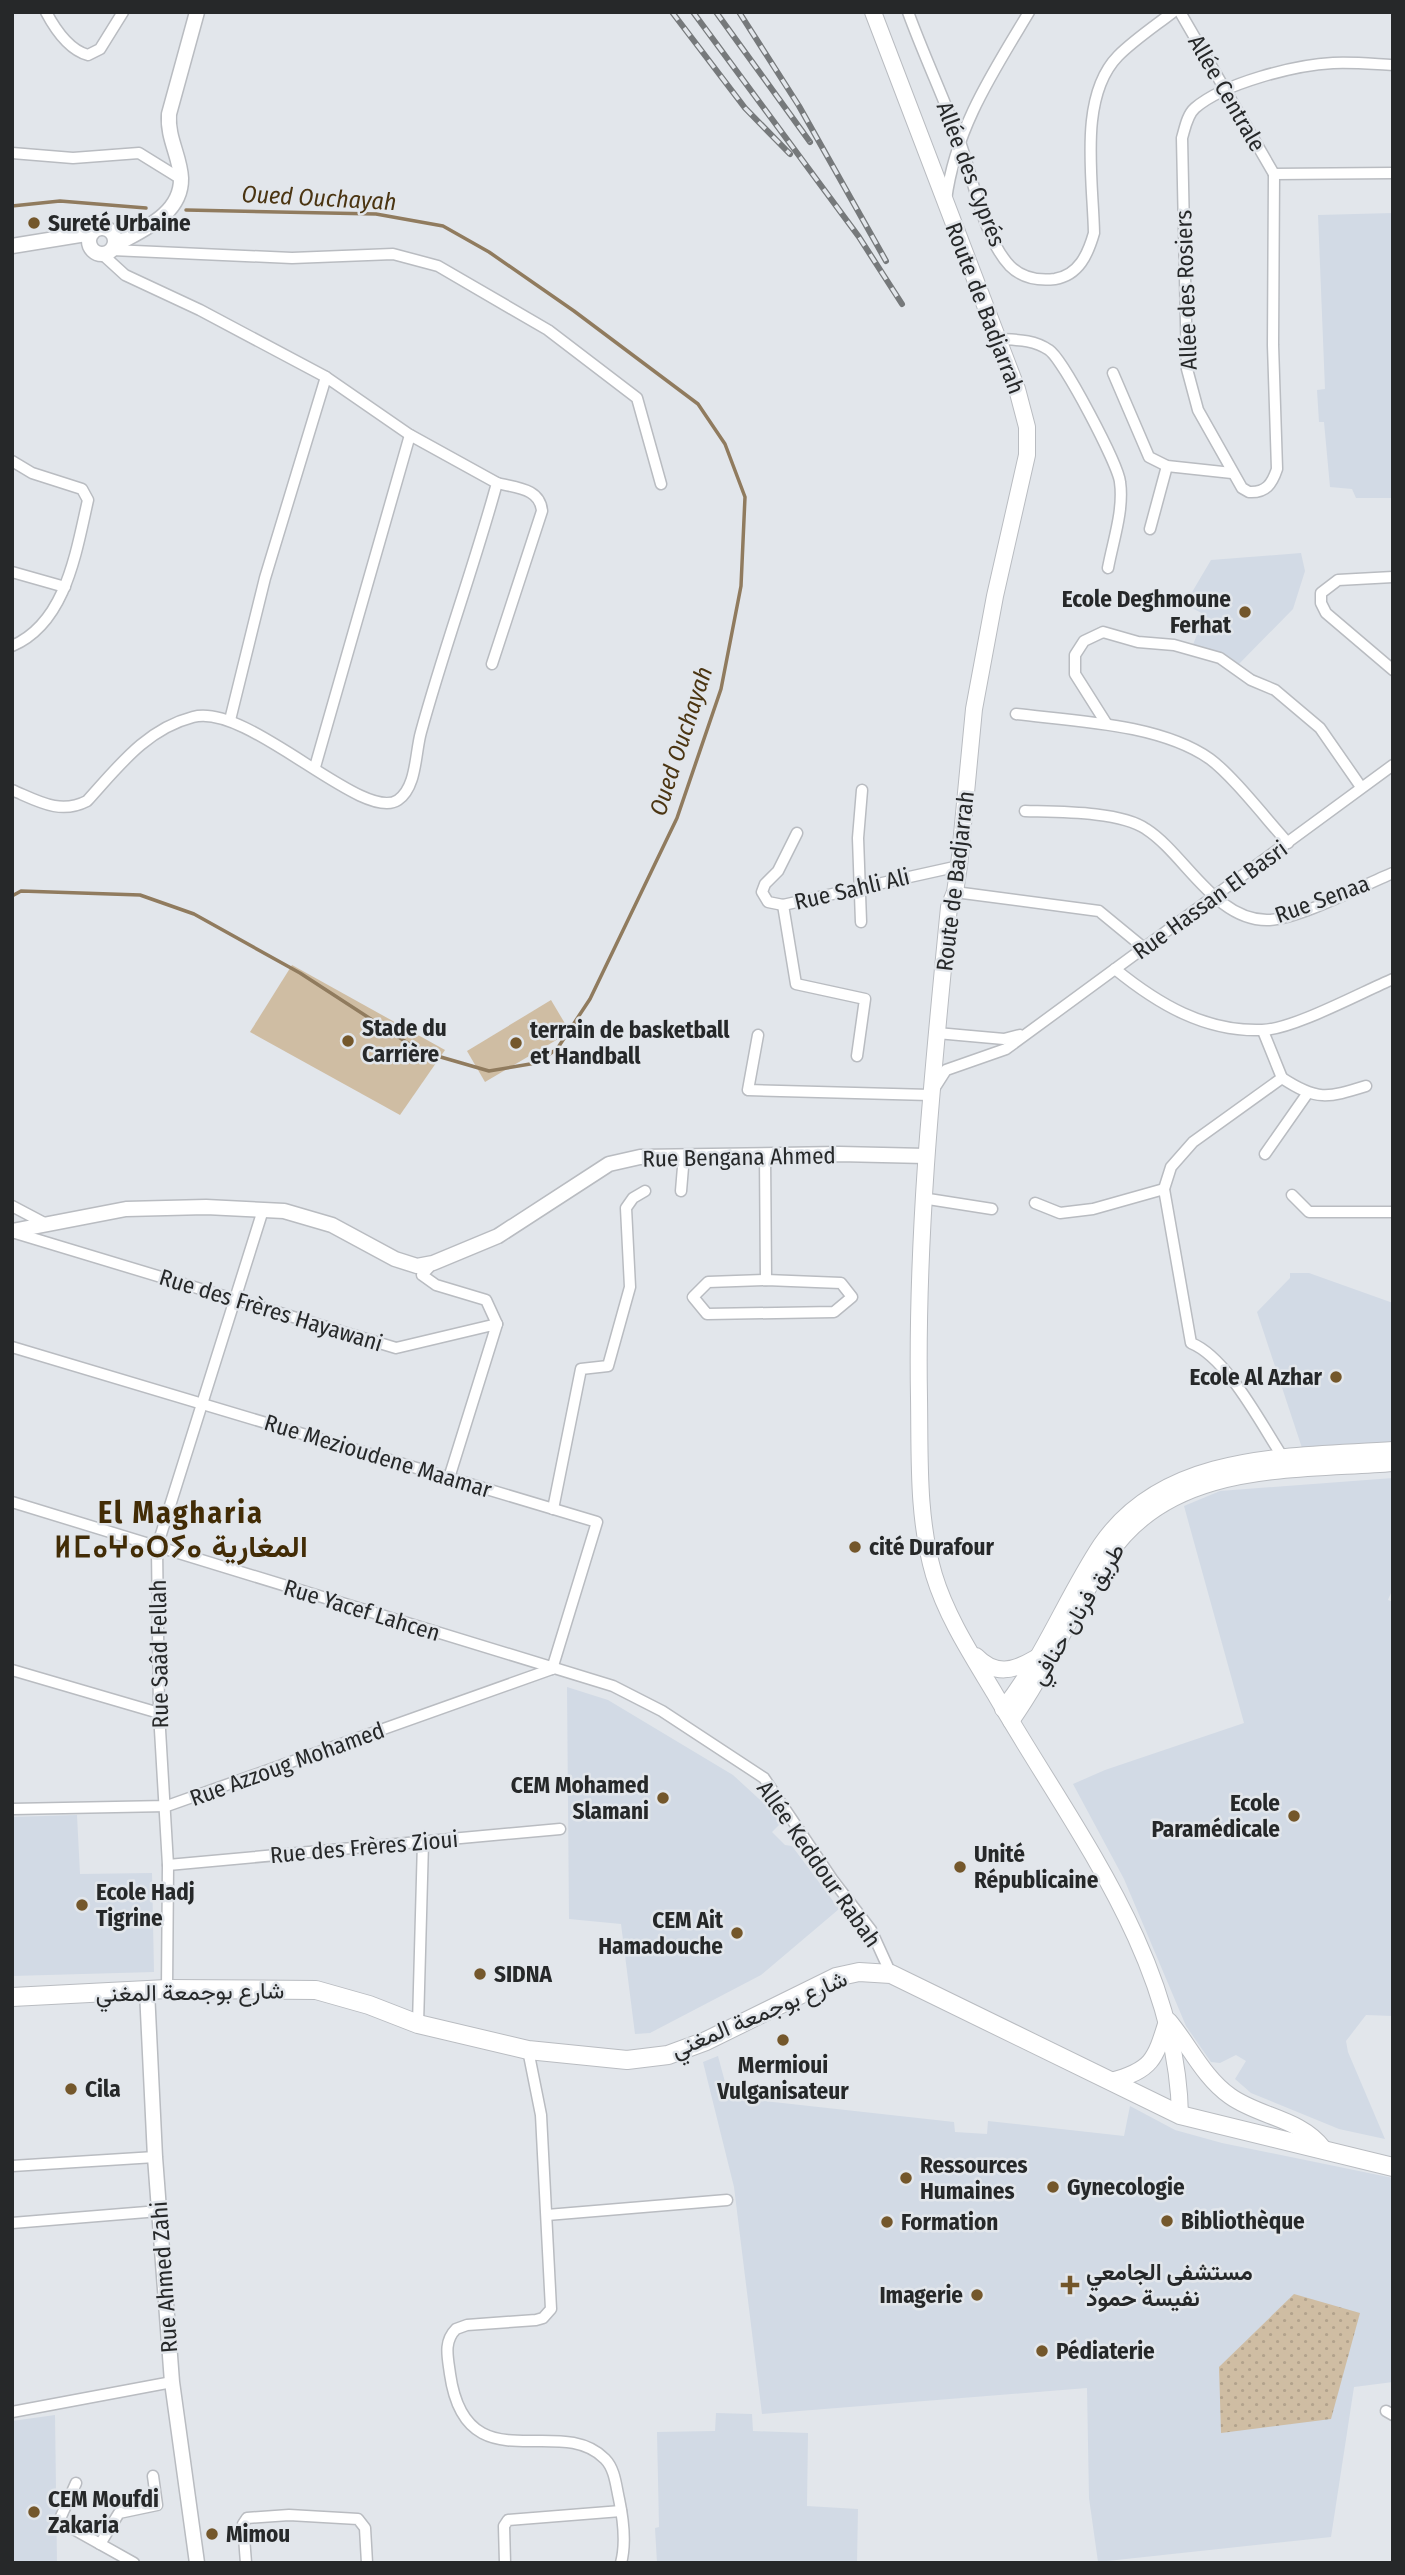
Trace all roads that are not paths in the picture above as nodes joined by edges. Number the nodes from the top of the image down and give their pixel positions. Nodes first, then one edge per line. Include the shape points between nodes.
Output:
1 (46, 12) edge
2 (123, 12) edge
3 (197, 12) edge
4 (873, 12) edge
5 (908, 12) edge
6 (1029, 12) edge
7 (1173, 12) edge
8 (1180, 12) edge
9 (1393, 65) edge
10 (1225, 91) junction
11 (960, 140) junction
12 (12, 153) edge
13 (1393, 173) edge
14 (1274, 174) junction
15 (181, 179) junction
16 (946, 206) junction
17 (109, 229) junction
18 (139, 231) junction
19 (92, 233) junction
20 (50, 242) junction
21 (12, 246) edge
22 (106, 250) junction
23 (997, 339) junction
24 (1113, 373) dead end
25 (326, 377) junction
26 (410, 435) junction
27 (12, 461) edge
28 (1167, 466) junction
29 (1232, 473) junction
30 (497, 483) junction
31 (661, 484) dead end
32 (1150, 529) dead end
33 (1108, 568) dead end
34 (12, 572) edge
35 (1393, 577) edge
36 (65, 587) junction
37 (12, 646) edge
38 (492, 664) dead end
39 (1393, 670) edge
40 (1016, 714) dead end
41 (230, 720) junction
42 (1106, 723) junction
43 (1393, 765) edge
44 (315, 767) junction
45 (1362, 787) junction
46 (12, 790) edge
47 (862, 790) dead end
48 (1025, 811) dead end
49 (797, 833) dead end
50 (1288, 843) junction
51 (959, 866) junction
52 (1393, 873) edge
53 (858, 889) junction
54 (955, 892) junction
55 (1216, 896) junction
56 (783, 905) junction
57 (861, 922) dead end
58 (1144, 948) junction
59 (1115, 969) junction
60 (1393, 979) edge
61 (1263, 1031) junction
62 (937, 1033) junction
63 (1026, 1034) junction
64 (758, 1035) dead end
65 (857, 1056) dead end
66 (1282, 1078) junction
67 (1366, 1086) dead end
68 (1307, 1094) junction
69 (930, 1095) junction
70 (1265, 1154) dead end
71 (684, 1155) junction
72 (765, 1156) junction
73 (926, 1156) junction
74 (1164, 1189) junction
75 (645, 1191) dead end
76 (681, 1191) dead end
77 (1292, 1195) dead end
78 (922, 1198) junction
79 (1035, 1203) dead end
80 (12, 1206) edge
81 (992, 1209) dead end
82 (263, 1210) junction
83 (1393, 1212) edge
84 (48, 1225) junction
85 (12, 1232) edge
86 (433, 1263) junction
87 (766, 1280) junction
88 (235, 1301) junction
89 (497, 1324) junction
90 (12, 1348) edge
91 (200, 1403) junction
92 (1393, 1450) edge
93 (1284, 1459) junction
94 (1393, 1463) edge
95 (449, 1478) junction
96 (12, 1502) edge
97 (553, 1509) junction
98 (157, 1547) junction
99 (967, 1647) junction
100 (1038, 1656) junction
101 (552, 1669) junction
102 (12, 1670) edge
103 (1032, 1692) junction
104 (159, 1713) junction
105 (1007, 1715) junction
106 (1021, 1740) junction
107 (167, 1807) junction
108 (12, 1809) edge
109 (560, 1829) dead end
110 (423, 1842) junction
111 (169, 1865) junction
112 (891, 1974) junction
113 (167, 1989) junction
114 (147, 1991) junction
115 (12, 1997) edge
116 (1167, 2019) junction
117 (418, 2024) junction
118 (528, 2050) junction
119 (1111, 2081) junction
120 (1180, 2115) junction
121 (1323, 2148) junction
122 (155, 2157) junction
123 (12, 2166) edge
124 (1393, 2167) edge
125 (726, 2200) dead end
126 (159, 2211) junction
127 (547, 2215) junction
128 (12, 2223) edge
129 (172, 2382) junction
130 (12, 2412) edge
131 (153, 2476) dead end
132 (76, 2483) dead end
133 (621, 2511) junction
134 (100, 2544) junction
135 (113, 2558) edge
136 (508, 2562) edge
137 (134, 2563) edge
138 (197, 2563) edge
139 (246, 2563) edge
140 (367, 2563) edge
141 (621, 2563) edge

1 - 2 street via 66,40 88,55 100,49
3 - 15 street via 167,131
4 - 16 main road, Route de Badjarrah
5 - 11 street, Allée des Cyprés
6 - 11 street via 975,104
7 - 11 street, Allée des Cyprés via 1117,57 1095,95 1094,233 1075,270 1059,278 1034,279 1009,264 990,230
8 - 10 street, Allée Centrale
9 - 10 street, Allée des Rosiers via 1310,66
10 - 14 street, Allée Centrale
10 - 29 street, Allée des Rosiers via 1193,109 1186,122 1182,138 1183,259 1189,383 1198,410
11 - 16 street
12 - 15 street via 73,158 139,153
13 - 14 street
14 - 29 street, Allée des Rosiers via 1277,469 1273,482 1258,492 1242,488
15 - 18 street via 171,207 156,223
16 - 23 main road, Route de Badjarrah
17 - 18 street
17 - 19 street
17 - 22 street via 114,236
18 - 22 street
19 - 20 street
19 - 22 street via 89,241
20 - 21 street
20 - 22 street
22 - 25 street via 125,275
22 - 31 street via 292,258 393,254 438,266 548,330 636,398
23 - 33 street via 1032,341 1054,353 1108,451 1120,477 1121,494
23 - 51 main road, Route de Badjarrah via 1023,410 1027,455 974,709
24 - 28 street via 1149,457
25 - 26 street
25 - 41 street via 265,578
26 - 30 street
26 - 44 street
27 - 36 street via 32,474 82,489 88,496
28 - 29 street
28 - 32 street
30 - 38 street via 533,492 542,512
30 - 44 street via 420,734 408,790 386,804 353,794
34 - 36 street
35 - 39 street via 1338,580 1321,593 1326,613
36 - 37 street via 34,635
40 - 42 street
41 - 44 street
41 - 46 street via 195,716 144,740 76,807 52,807
42 - 45 street via 1075,674 1074,655 1084,641 1103,632 1138,642 1174,645 1220,658 1275,690 1320,728
42 - 50 street via 1182,745 1212,760
43 - 45 street, Rue Hassan El Basri
45 - 50 street, Rue Hassan El Basri
47 - 53 street
48 - 55 street, Rue Senaa via 1072,813 1145,828
49 - 56 street via 762,892 768,902
50 - 55 street, Rue Hassan El Basri
51 - 53 street, Rue Sahli Ali
51 - 54 main road, Route de Badjarrah
52 - 55 street, Rue Senaa via 1298,913 1268,920 1240,914
53 - 56 street, Rue Sahli Ali
53 - 57 street
54 - 58 street via 1099,911
54 - 62 main road, Route de Badjarrah via 949,907
55 - 58 street, Rue Hassan El Basri
56 - 65 street, Rue Sahli Ali via 796,984 865,999
58 - 59 street, Rue Hassan El Basri
59 - 61 street via 1148,996 1196,1021
59 - 63 street, Rue Hassan El Basri
60 - 61 street via 1312,1016
61 - 66 street
62 - 63 street, Rue Hassan El Basri via 1004,1039
62 - 69 main road, Route de Badjarrah
63 - 69 street, Rue Hassan El Basri via 1006,1049 946,1070
64 - 69 street via 748,1090
66 - 68 street
66 - 74 street via 1193,1142 1171,1167
67 - 68 street via 1328,1097
68 - 70 street
69 - 73 main road, Route de Badjarrah
71 - 72 street, Rue Bengana Ahmed
71 - 76 street
71 - 86 street, Rue Bengana Ahmed via 609,1164 523,1222
72 - 73 street, Rue Bengana Ahmed
72 - 87 street
73 - 78 main road, Route de Badjarrah
74 - 79 street via 1093,1209 1060,1213
74 - 93 street via 1191,1343 1205,1349 1223,1368
75 - 97 street via 626,1208 630,1287 608,1366 581,1369
77 - 83 street via 1309,1212
78 - 81 street
78 - 99 main road, Route de Badjarrah via 917,1310 920,1508 935,1577
80 - 84 street
82 - 84 street via 126,1209
82 - 86 street via 332,1225 406,1263
82 - 88 street, Rue Saâd Fellah
84 - 85 street
85 - 88 street, Rue des Frères Hayawani
86 - 89 street via 422,1275 436,1285 486,1300
87 - 87 street via 708,1282 693,1297 707,1314 834,1312 852,1297 841,1283
88 - 89 street, Rue des Frères Hayawani via 396,1348
88 - 91 street, Rue Saâd Fellah
89 - 95 street
90 - 91 street, Rue Mezioudene Maamar
91 - 95 street, Rue Mezioudene Maamar
91 - 98 street, Rue Saâd Fellah
92 - 93 main road, طريق فرنان حنافي
93 - 100 main road, طريق فرنان حنافي via 1215,1467 1170,1485 1138,1506 1102,1544
94 - 103 main road, طريق فرنان حنافي via 1223,1478 1165,1501 1125,1534 1108,1557
95 - 97 street, Rue Mezioudene Maamar
96 - 98 street, Rue Yacef Lahcen
97 - 101 street, Rue Mezioudene Maamar via 597,1522
98 - 101 street, Rue Yacef Lahcen
98 - 104 street, Rue Saâd Fellah
99 - 100 main road via 999,1671 1018,1668
99 - 105 main road, Route de Badjarrah
100 - 105 main road, طريق فرنان حنافي
101 - 107 street, Rue Azzoug Mohamed
101 - 112 street, Allée Keddour Rabah via 613,1686 662,1711 764,1778 871,1930
102 - 104 street
103 - 105 main road, طريق فرنان حنافي
103 - 106 main road
104 - 107 street, Rue Saâd Fellah
105 - 106 main road, Route de Badjarrah
106 - 116 main road, Route de Badjarrah via 1098,1860
107 - 108 street, Rue Azzoug Mohamed
107 - 111 street, Rue Saâd Fellah
109 - 110 street, Rue des Frères Zioui
110 - 111 street, Rue des Frères Zioui
110 - 117 street
111 - 113 street, Rue Saâd Fellah
112 - 118 main road, شارع بوجمعة المغني via 859,1972 836,1977 706,2041 667,2055 627,2060
112 - 119 main road, شارع بوجمعة المغني
113 - 114 main road, شارع بوجمعة المغني
113 - 117 main road, شارع بوجمعة المغني via 316,1990
114 - 115 main road, شارع بوجمعة المغني
114 - 122 street, Rue Ahmed Zahi
116 - 119 main road via 1149,2065
116 - 120 main road
116 - 121 main road via 1211,2079 1229,2095 1310,2133
117 - 118 main road, شارع بوجمعة المغني
118 - 127 street via 541,2115
119 - 120 main road, شارع بوجمعة المغني
120 - 121 main road, شارع بوجمعة المغني via 1225,2129
121 - 124 main road, شارع بوجمعة المغني
122 - 123 street
122 - 126 street, Rue Ahmed Zahi
125 - 127 street
126 - 128 street
126 - 129 street, Rue Ahmed Zahi
127 - 133 street via 551,2309 536,2320 456,2329 447,2346 453,2392 467,2419 495,2438 513,2443 570,2442 606,2460 614,2474
129 - 130 street
129 - 138 street, Rue Ahmed Zahi
131 - 134 street via 157,2505 119,2513
132 - 134 street via 59,2521
133 - 136 street via 508,2520 503,2526
133 - 141 street
134 - 135 street
135 - 137 street
139 - 140 street via 243,2524 247,2518 289,2515 358,2519 365,2528

